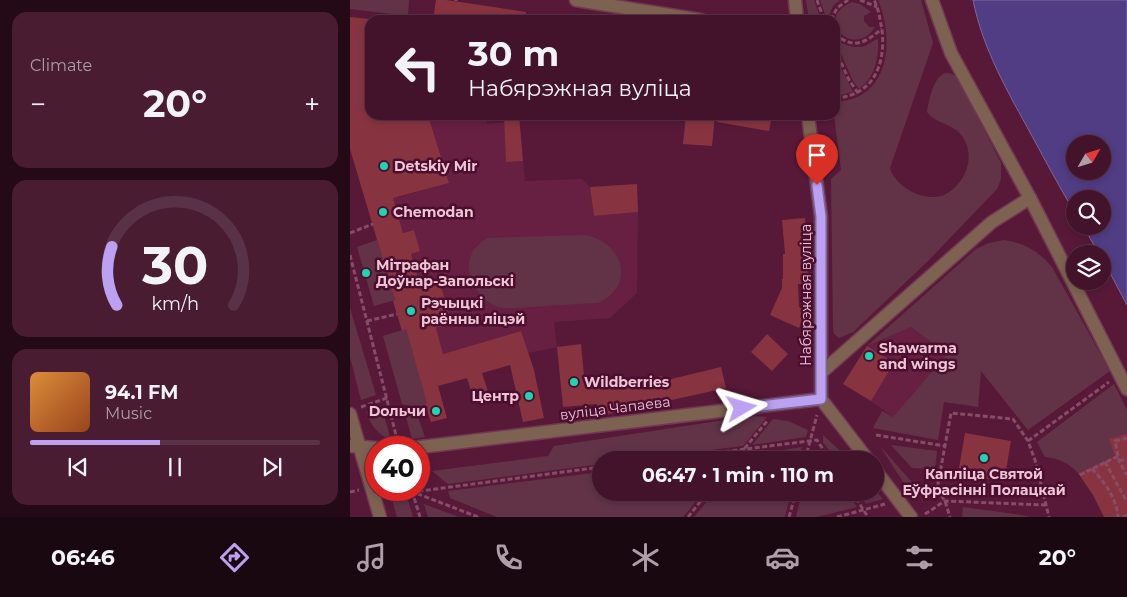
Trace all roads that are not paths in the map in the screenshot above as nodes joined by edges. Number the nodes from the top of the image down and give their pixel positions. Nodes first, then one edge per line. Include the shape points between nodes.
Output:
1 (576, 0) edge
2 (795, 0) edge
3 (932, 0) edge
4 (670, 15) edge
5 (796, 15) edge
6 (809, 120) edge
7 (1030, 198) junction
8 (822, 372) junction
9 (1127, 389) edge
10 (821, 399) junction
11 (355, 411) edge
12 (355, 446) edge
13 (430, 446) edge
14 (861, 451) edge
15 (884, 481) edge
16 (380, 517) edge
17 (912, 517) edge

1 - 4 street
2 - 5 street
3 - 7 street via 951,53
6 - 8 street, Набярэжная вуліца via 821,217
7 - 8 street via 992,222
7 - 9 street
8 - 10 street, Набярэжная вуліца
10 - 13 street, вуліца Чапаева
10 - 14 street
11 - 12 street
12 - 16 street
15 - 17 street

